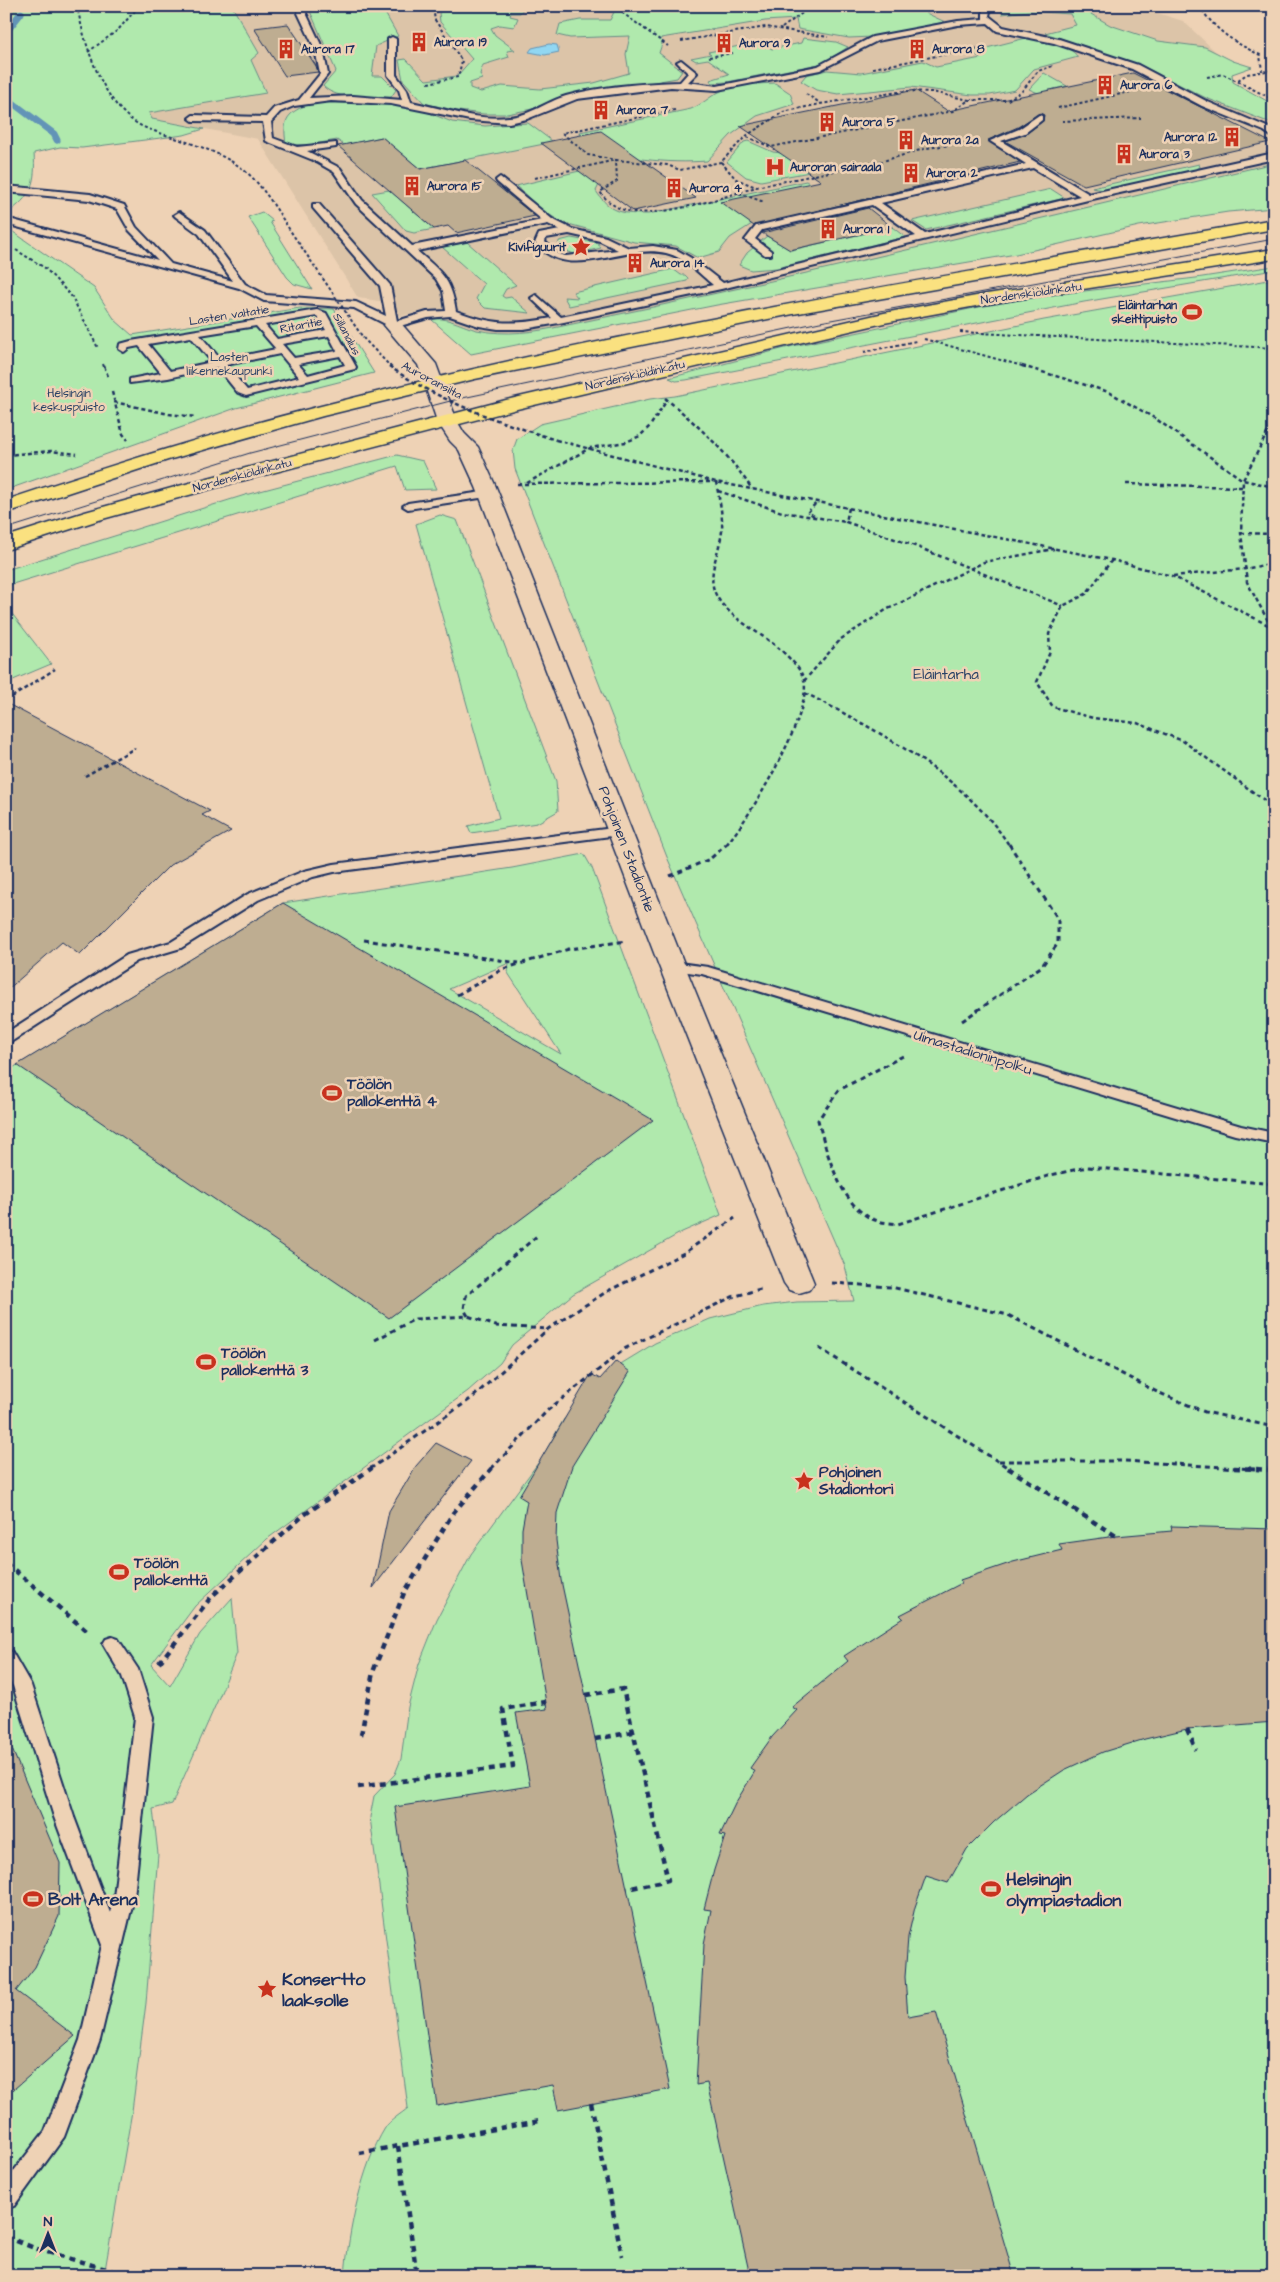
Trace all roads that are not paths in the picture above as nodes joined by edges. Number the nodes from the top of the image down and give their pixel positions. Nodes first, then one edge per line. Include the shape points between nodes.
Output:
1 (302, 6) edge
2 (987, 6) edge
3 (990, 21) junction
4 (392, 39) dead end
5 (681, 62) road end
6 (682, 84) junction
7 (302, 101) junction
8 (407, 103) junction
9 (193, 118) dead end
10 (1039, 118) road end
11 (268, 120) junction
12 (1274, 135) edge
13 (333, 145) dead end
14 (296, 150) junction
15 (1274, 156) edge
16 (1033, 165) junction
17 (502, 182) road end
18 (6, 189) edge
19 (1088, 197) junction
20 (874, 202) junction
21 (316, 206) dead end
22 (179, 215) dead end
23 (6, 221) edge
24 (549, 221) junction
25 (1274, 224) edge
26 (569, 231) junction
27 (924, 237) junction
28 (412, 249) junction
29 (625, 250) junction
30 (768, 253) dead end
31 (1274, 254) edge
32 (168, 265) junction
33 (242, 286) junction
34 (721, 286) junction
35 (536, 298) dead end
36 (321, 313) joint
37 (451, 313) junction
38 (559, 320) junction
39 (259, 323) junction
40 (393, 325) junction
41 (332, 332) junction
42 (194, 334) junction
43 (142, 342) junction
44 (275, 342) junction
45 (124, 349) dead end
46 (282, 351) junction
47 (343, 353) junction
48 (291, 362) junction
49 (219, 364) junction
50 (168, 375) junction
51 (306, 380) junction
52 (134, 381) dead end
53 (435, 382) junction
54 (447, 421) junction
55 (487, 490) junction
56 (408, 506) dead end
57 (6, 507) edge
58 (6, 544) edge
59 (621, 831) junction
60 (672, 966) junction
61 (6, 1040) edge
62 (1274, 1138) edge
63 (799, 1283) road end
64 (112, 1644) road end
65 (6, 1657) edge
66 (112, 1944) junction
67 (6, 2198) edge

1 - 7 lane via 302,13 319,49 324,74
2 - 3 lane via 986,17
3 - 6 lane via 958,23 876,40 820,68 717,88
3 - 12 lane via 1000,29 1056,41 1135,67
4 - 8 lane via 392,75 403,90
5 - 6 lane via 693,72
6 - 8 lane via 637,86 566,99 527,118 510,120 482,120
7 - 8 lane
7 - 11 lane via 277,110
9 - 11 lane
10 - 16 lane via 1022,131 994,141
11 - 14 lane via 269,139
13 - 14 lane
14 - 28 lane via 337,170 359,202
15 - 19 lane
16 - 19 lane
16 - 20 lane
17 - 24 lane
18 - 32 lane via 90,197 121,207 132,228
19 - 27 lane
20 - 27 lane
20 - 30 lane via 759,228 750,240
21 - 40 lane via 385,285
22 - 33 lane via 202,232
23 - 32 lane
24 - 26 lane
24 - 28 lane
25 - 53 main road, Nordenskiöldinkatu via 659,334
26 - 29 lane via 603,238
26 - 29 lane via 542,236 540,243 555,256 572,258
27 - 34 lane
28 - 37 lane via 440,277 448,291
29 - 34 lane via 656,248 677,253
31 - 54 main road, Nordenskiöldinkatu via 996,297 884,318
32 - 33 lane
33 - 40 lane via 264,298 356,304
34 - 38 lane
35 - 38 lane
36 - 39 lane, Lasten valtatie
36 - 41 lane, Sillanalus
37 - 38 lane via 498,326 524,326
37 - 40 lane via 427,315
39 - 42 lane, Lasten valtatie
39 - 44 lane
40 - 53 street, Pohjoinen Stadiontie via 427,364
41 - 44 lane, Ritaritie
41 - 47 lane, Sillanalus
42 - 43 lane, Lasten valtatie
42 - 49 lane
43 - 45 lane, Lasten valtatie via 124,346
43 - 50 lane
44 - 46 lane
46 - 48 lane
46 - 49 lane
47 - 48 lane
47 - 51 lane, Sillanalus via 350,368
48 - 51 lane
49 - 50 lane
49 - 51 lane via 246,393
50 - 52 lane
53 - 54 street, Pohjoinen Stadiontie
53 - 57 main road, Nordenskiöldinkatu via 245,431
54 - 55 street, Pohjoinen Stadiontie via 468,448
54 - 58 main road, Nordenskiöldinkatu via 203,485
55 - 56 lane
55 - 59 street, Pohjoinen Stadiontie
59 - 60 street, Pohjoinen Stadiontie
59 - 61 lane via 334,868 309,874 253,896 176,945 132,958
60 - 62 lane, Uimastadioninpolku via 703,970 1240,1131
60 - 63 street, Pohjoinen Stadiontie
64 - 66 lane via 131,1674 144,1717 124,1897
65 - 66 lane via 22,1685 64,1817
66 - 67 lane via 90,2040 53,2136

